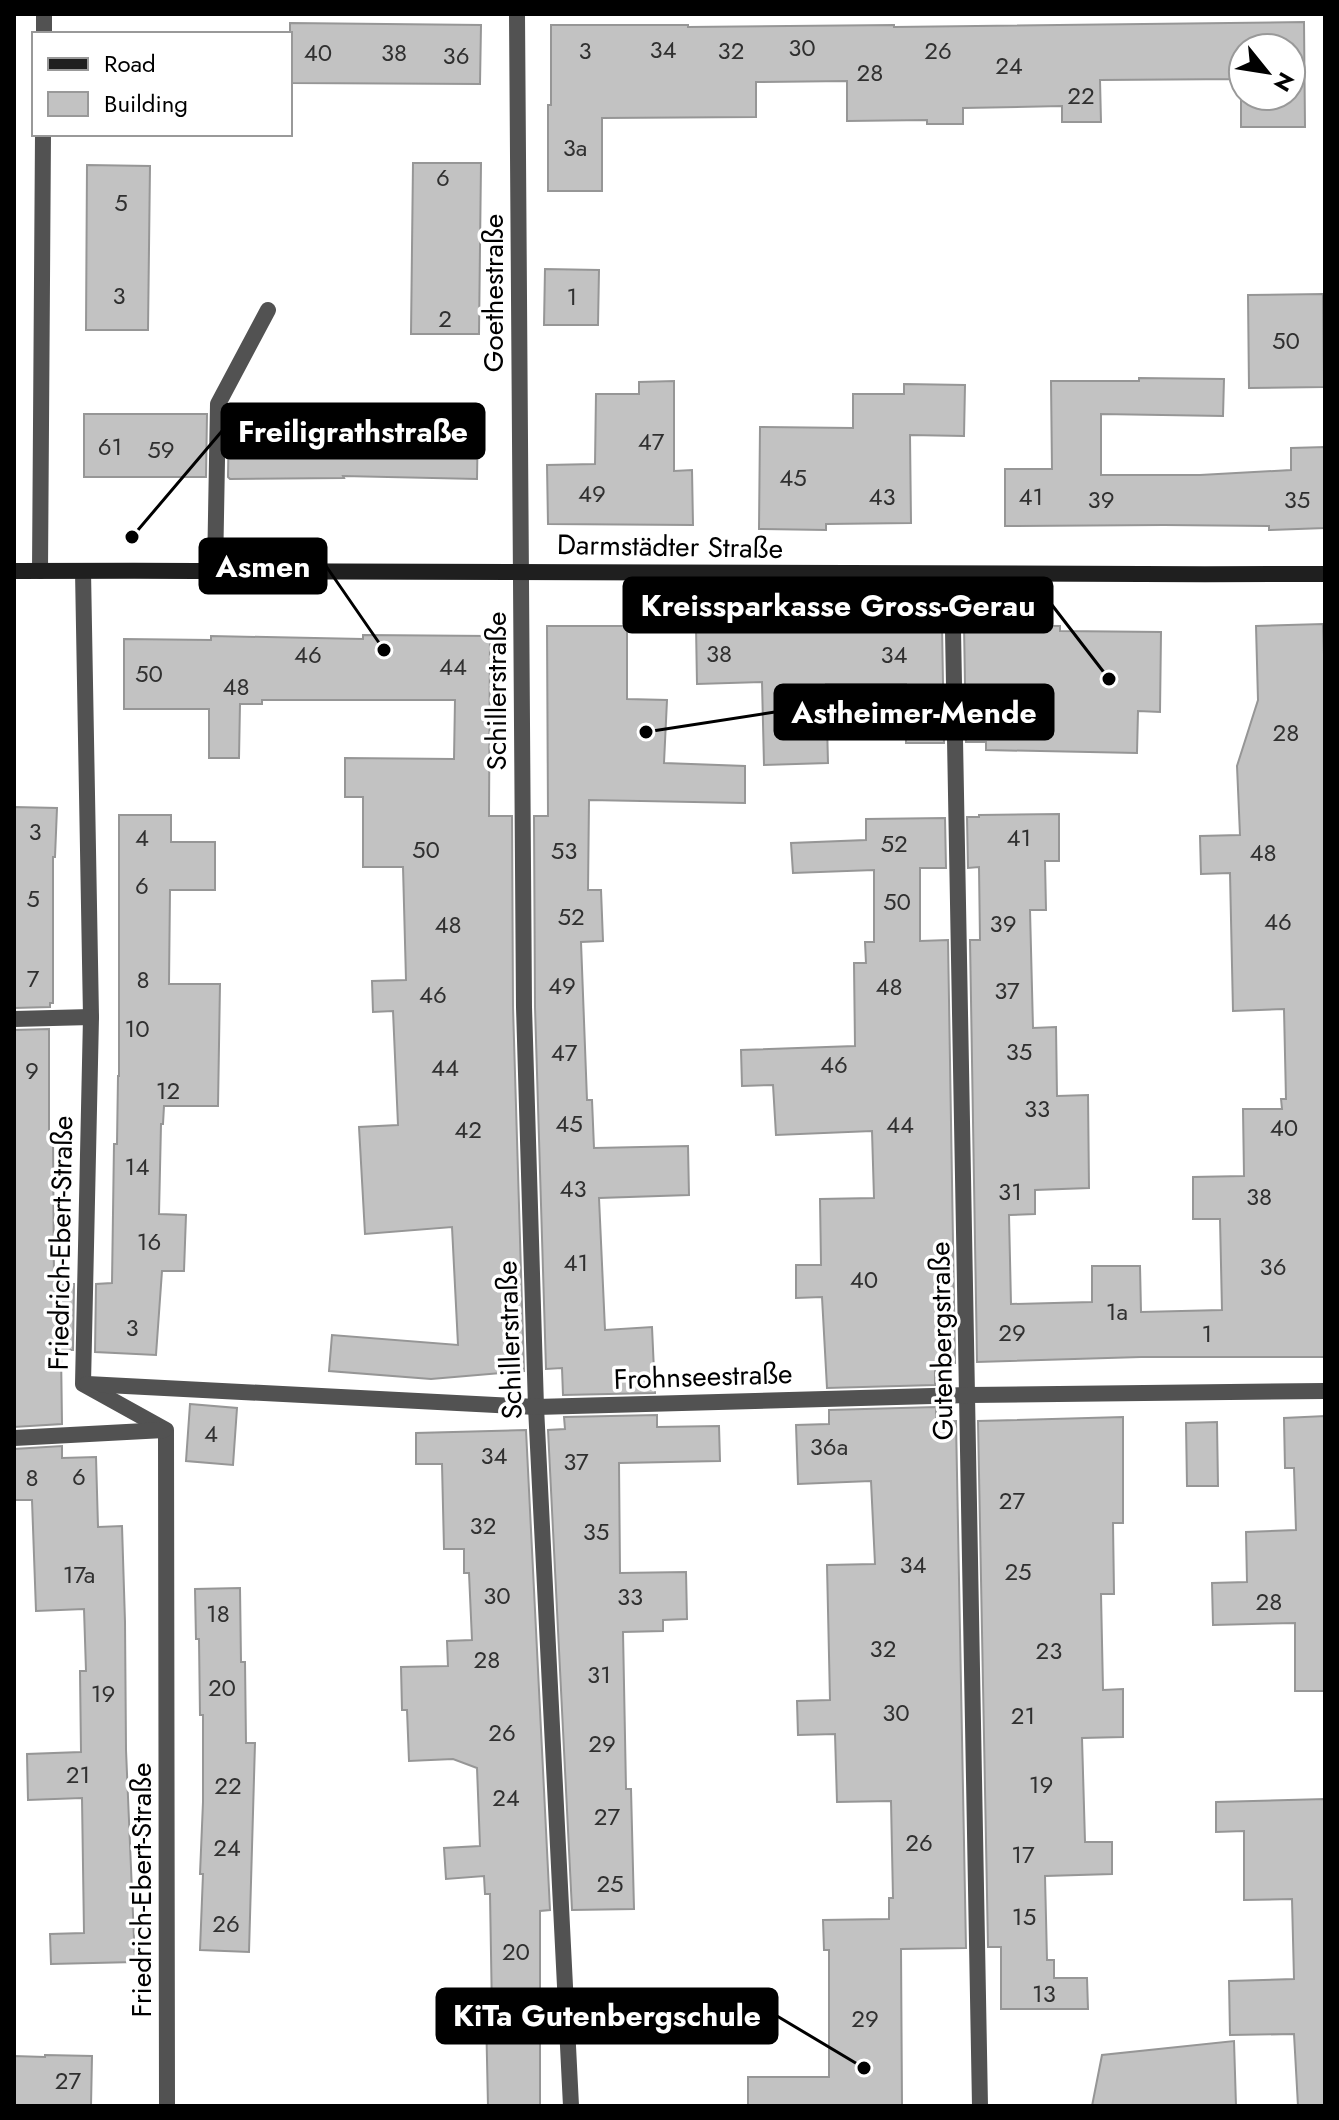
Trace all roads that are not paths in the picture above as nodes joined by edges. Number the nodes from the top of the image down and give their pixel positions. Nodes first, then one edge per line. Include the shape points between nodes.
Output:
1 (517, 14) edge
2 (43, 136) edge
3 (268, 310) dead end
4 (14, 571) edge
5 (40, 571) junction
6 (83, 571) junction
7 (521, 571) junction
8 (215, 572) junction
9 (1325, 574) edge
10 (952, 575) junction
11 (91, 1017) junction
12 (14, 1019) edge
13 (83, 1384) junction
14 (1325, 1391) edge
15 (968, 1395) junction
16 (536, 1407) junction
17 (166, 1430) junction
18 (14, 1438) edge
19 (167, 2106) edge
20 (571, 2106) edge
21 (980, 2106) edge

1 - 7 street, Goethestraße
2 - 5 street
3 - 8 street via 218,404
4 - 5 main road, Darmstädter Straße
5 - 6 main road, Darmstädter Straße
6 - 8 main road, Darmstädter Straße
6 - 11 street, Friedrich-Ebert-Straße
7 - 8 main road, Darmstädter Straße
7 - 10 main road, Darmstädter Straße
7 - 16 street, Schillerstraße via 524,1007
9 - 10 main road, Darmstädter Straße
10 - 15 street, Gutenbergstraße
11 - 12 street
11 - 13 street, Friedrich-Ebert-Straße
13 - 16 street, Frohnseestraße
13 - 17 street, Friedrich-Ebert-Straße
14 - 15 street, Frohnseestraße
15 - 16 street, Frohnseestraße
15 - 21 street, Gutenbergstraße
16 - 20 street, Schillerstraße
17 - 18 street
17 - 19 street, Friedrich-Ebert-Straße

